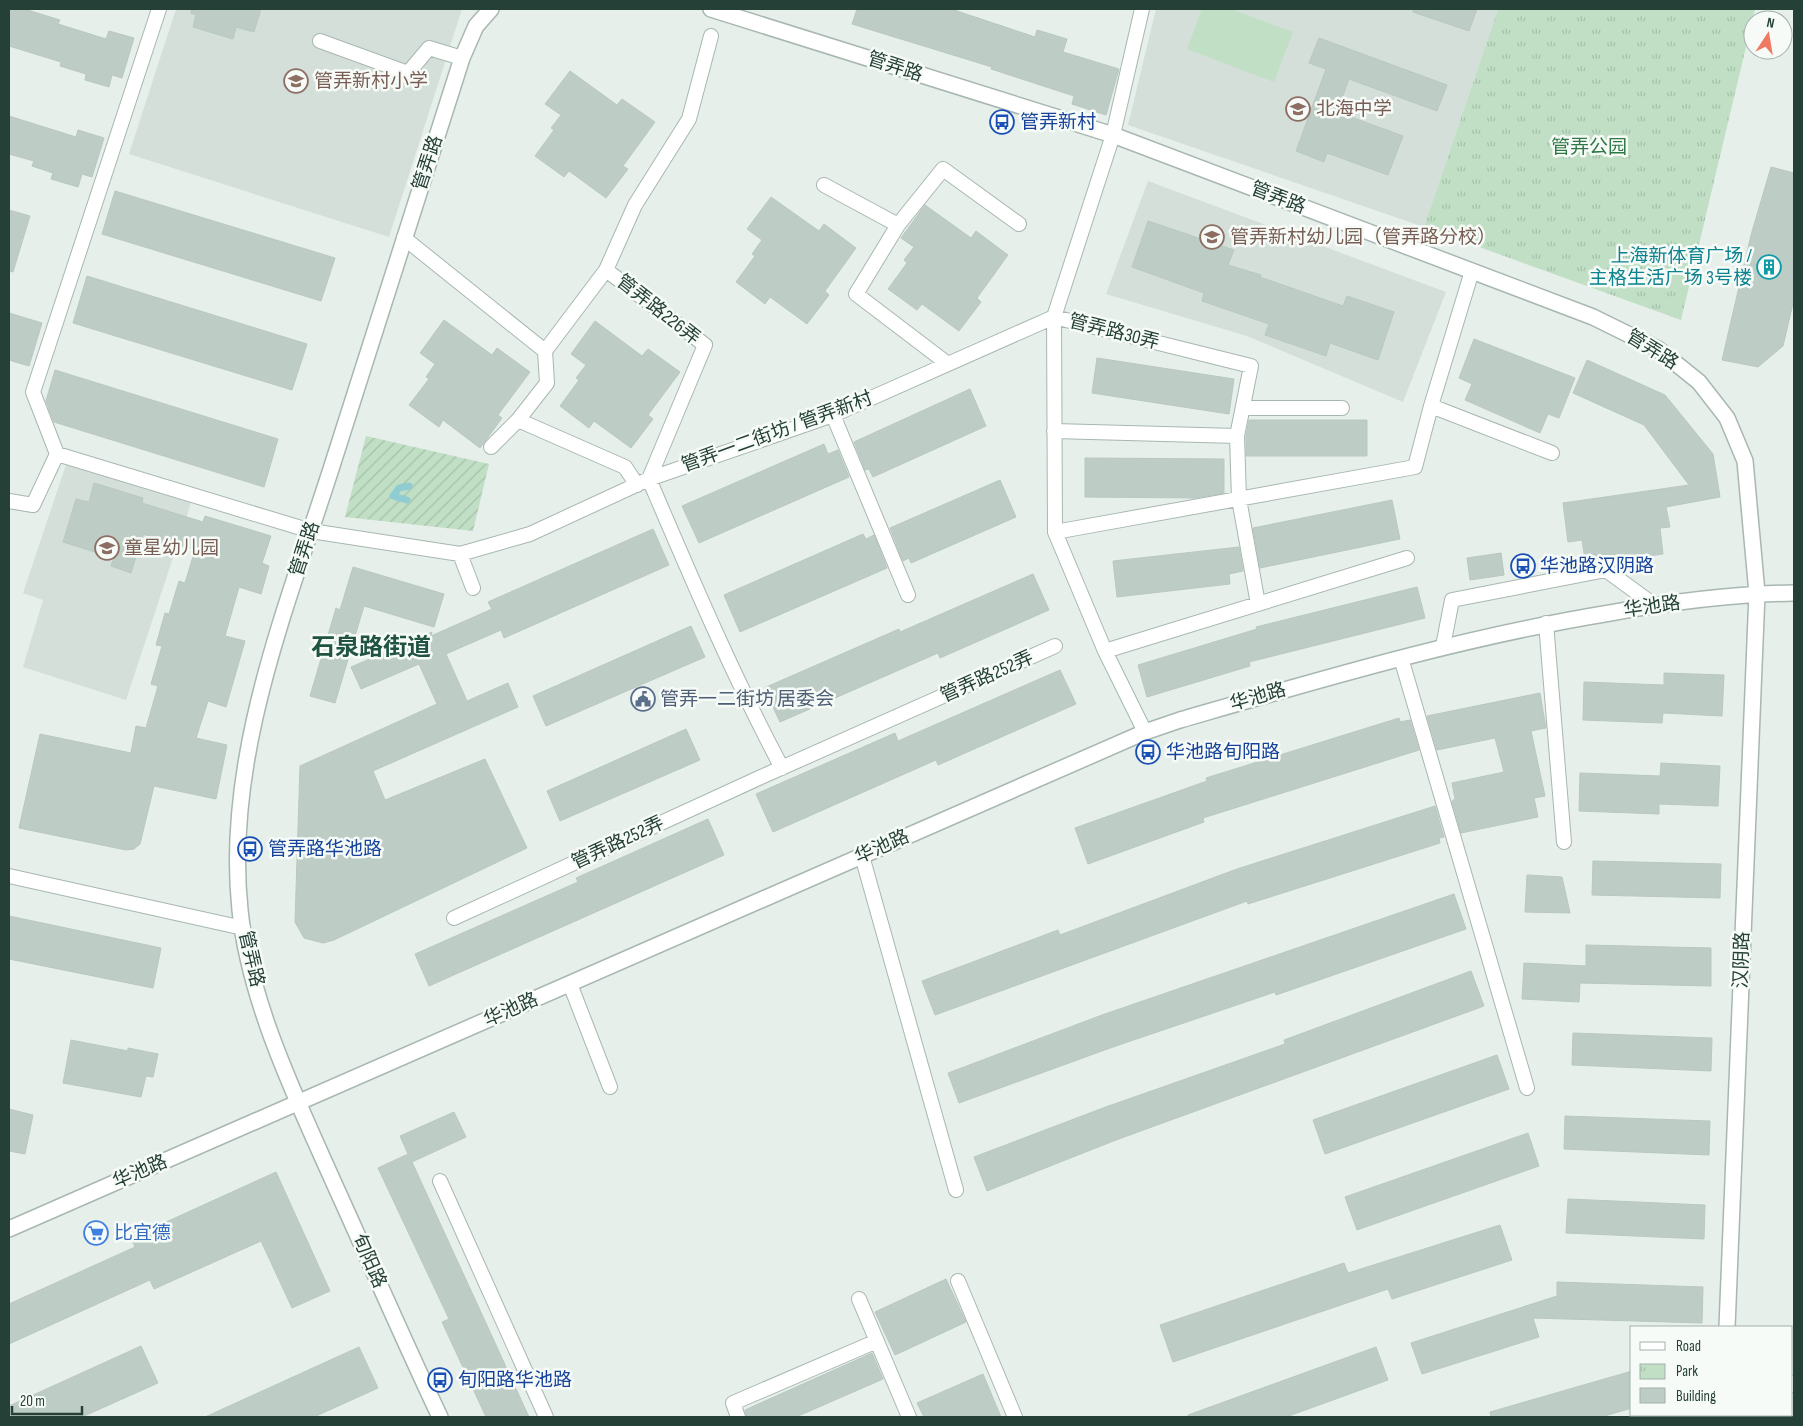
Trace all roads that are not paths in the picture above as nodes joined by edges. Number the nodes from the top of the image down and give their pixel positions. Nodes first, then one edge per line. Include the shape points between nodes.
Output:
1 (159, 9) edge
2 (491, 9) edge
3 (711, 9) edge
4 (1142, 9) edge
5 (711, 36) dead end
6 (320, 41) dead end
7 (462, 58) junction
8 (1113, 135) junction
9 (824, 185) dead end
10 (1019, 224) dead end
11 (898, 225) junction
12 (404, 238) junction
13 (606, 270) junction
14 (1472, 271) junction
15 (1054, 318) junction
16 (545, 351) junction
17 (948, 364) junction
18 (1432, 406) junction
19 (1243, 408) junction
20 (1342, 408) dead end
21 (832, 415) junction
22 (518, 420) junction
23 (1054, 431) junction
24 (1238, 436) junction
25 (491, 447) dead end
26 (1552, 453) dead end
27 (57, 454) junction
28 (644, 482) junction
29 (1239, 499) junction
30 (9, 500) edge
31 (311, 531) junction
32 (1055, 532) junction
33 (460, 554) junction
34 (1407, 558) dead end
35 (473, 588) dead end
36 (1794, 593) edge
37 (1757, 594) junction
38 (908, 595) dead end
39 (1258, 604) junction
40 (1654, 605) junction
41 (1546, 623) junction
42 (1055, 646) dead end
43 (1443, 646) junction
44 (1105, 651) junction
45 (1400, 658) junction
46 (1145, 732) junction
47 (782, 768) junction
48 (1564, 842) dead end
49 (862, 856) junction
50 (9, 876) edge
51 (454, 918) dead end
52 (243, 928) junction
53 (570, 984) junction
54 (610, 1087) dead end
55 (1527, 1088) dead end
56 (298, 1104) junction
57 (440, 1181) dead end
58 (956, 1190) dead end
59 (9, 1229) edge
60 (958, 1281) dead end
61 (859, 1299) dead end
62 (1727, 1326) edge
63 (877, 1341) junction
64 (440, 1417) edge
65 (546, 1417) edge
66 (738, 1417) edge
67 (909, 1417) edge
68 (1014, 1417) edge

1 - 27 lane via 33,392
2 - 7 street, 管弄路 via 476,26
3 - 8 street, 管弄路
4 - 8 lane
5 - 13 lane, 管弄路226弄 via 689,119 635,205
6 - 7 lane via 408,73 429,48
7 - 12 street, 管弄路
8 - 14 street, 管弄路
8 - 15 lane
9 - 11 lane
10 - 11 lane via 943,169
11 - 17 lane via 856,294
12 - 16 lane
12 - 31 street, 管弄路
13 - 16 lane
13 - 28 lane, 管弄路226弄 via 705,345
14 - 18 lane
14 - 37 street, 管弄路 via 1593,317 1658,350 1699,382 1728,418 1745,461
15 - 17 lane, 管弄一二街坊 / 管弄新村
15 - 19 lane, 管弄路30弄 via 1251,366
15 - 23 lane, 管弄路30弄
16 - 22 lane via 547,383
17 - 21 lane, 管弄一二街坊 / 管弄新村
18 - 26 lane
18 - 29 lane via 1415,467
19 - 20 lane
19 - 24 lane, 管弄路30弄
21 - 28 lane, 管弄一二街坊 / 管弄新村
21 - 38 lane
22 - 25 lane
22 - 28 lane via 625,467
23 - 24 lane
23 - 32 lane, 管弄路30弄
24 - 29 lane, 管弄路30弄
27 - 30 lane via 33,505
27 - 31 lane, 管弄一二街坊 / 管弄新村
28 - 33 lane, 管弄一二街坊 / 管弄新村 via 530,534
28 - 47 lane via 747,703
29 - 32 lane
29 - 39 lane, 管弄路30弄
31 - 33 lane, 管弄一二街坊 / 管弄新村
31 - 52 street, 管弄路 via 265,676 242,786 237,850
32 - 44 lane, 管弄路30弄
33 - 35 lane
34 - 39 lane
36 - 37 street, 华池路
37 - 40 street, 华池路
37 - 62 street, 汉阴路
39 - 44 lane
40 - 41 street, 华池路
40 - 43 lane via 1606,570 1452,600
41 - 43 street, 华池路
41 - 48 lane
42 - 47 lane, 管弄路252弄
43 - 45 street, 华池路
44 - 46 lane, 管弄路30弄
45 - 46 street, 华池路
45 - 55 lane
46 - 49 street, 华池路
47 - 51 lane, 管弄路252弄
49 - 53 street, 华池路
49 - 58 lane
50 - 52 lane
52 - 56 street, 管弄路 via 256,985
53 - 54 lane
53 - 56 street, 华池路
56 - 59 street, 华池路
56 - 64 street, 旬阳路
57 - 65 lane
60 - 68 lane
61 - 63 lane
63 - 66 lane via 733,1404
63 - 67 lane

